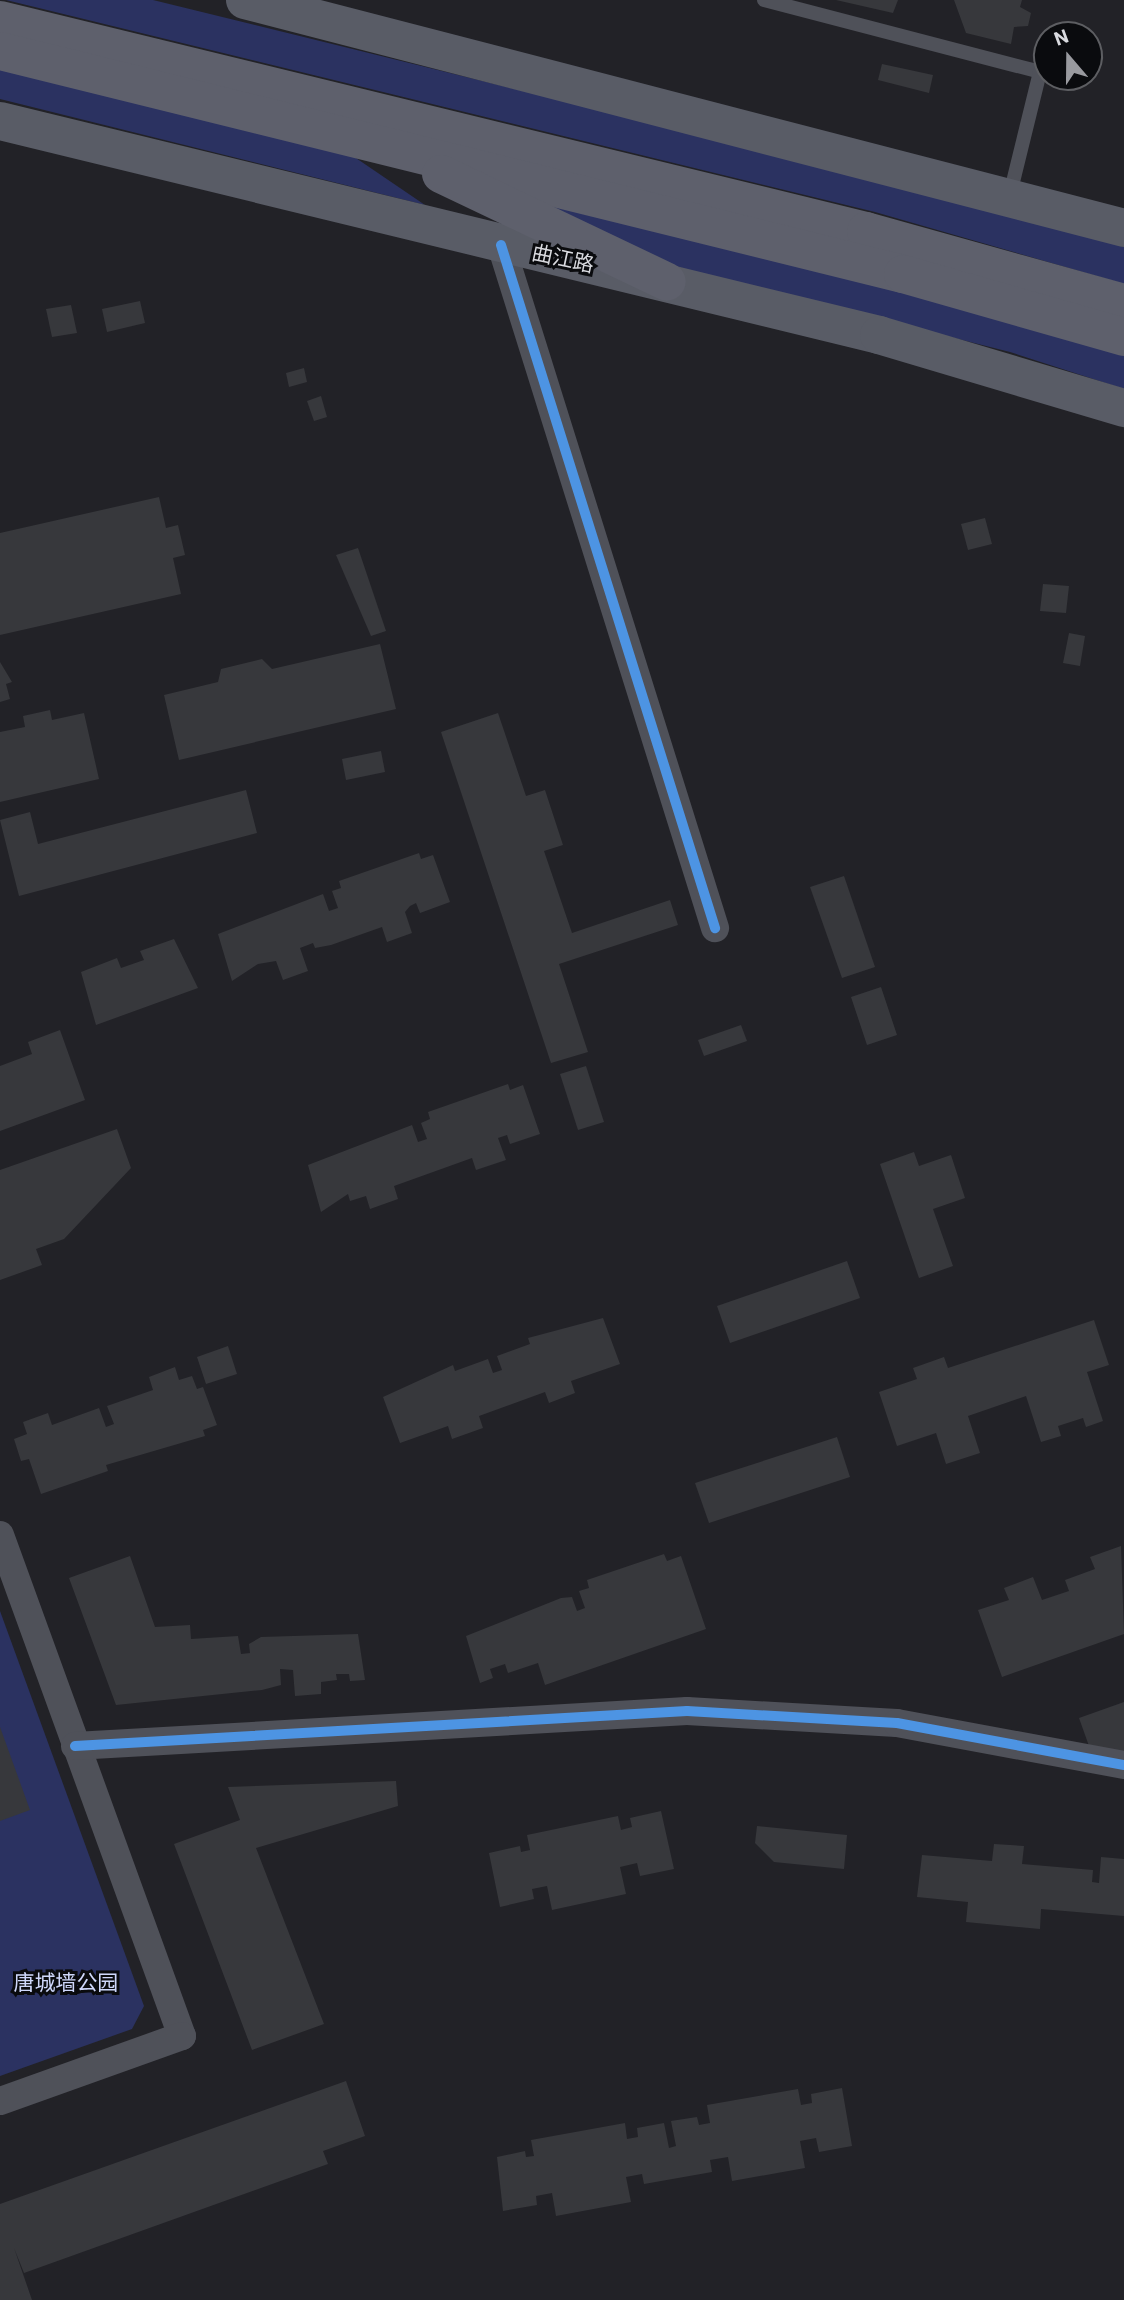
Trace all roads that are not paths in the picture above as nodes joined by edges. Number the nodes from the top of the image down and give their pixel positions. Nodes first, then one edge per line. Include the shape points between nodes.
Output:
1 (245, 0) edge
2 (764, 0) edge
3 (0, 20) edge
4 (0, 51) edge
5 (0, 121) edge
6 (366, 139) junction
7 (1010, 194) junction
8 (1124, 228) edge
9 (501, 245) junction
10 (667, 282) junction
11 (1124, 303) edge
12 (1124, 337) edge
13 (1124, 408) edge
14 (715, 928) dead end
15 (0, 1535) edge
16 (75, 1746) junction
17 (1124, 1765) edge
18 (0, 2101) edge

1 - 7 main road
2 - 7 lane via 1040,72
3 - 11 highway via 866,231
4 - 6 highway
5 - 9 main road, 曲江路
6 - 10 highway
6 - 12 highway via 1040,309
7 - 8 main road
9 - 10 main road, 曲江路
9 - 14 street
10 - 13 main road, 曲江路 via 878,335
15 - 16 street
16 - 17 street via 687,1711 897,1723
16 - 18 street via 181,2036

